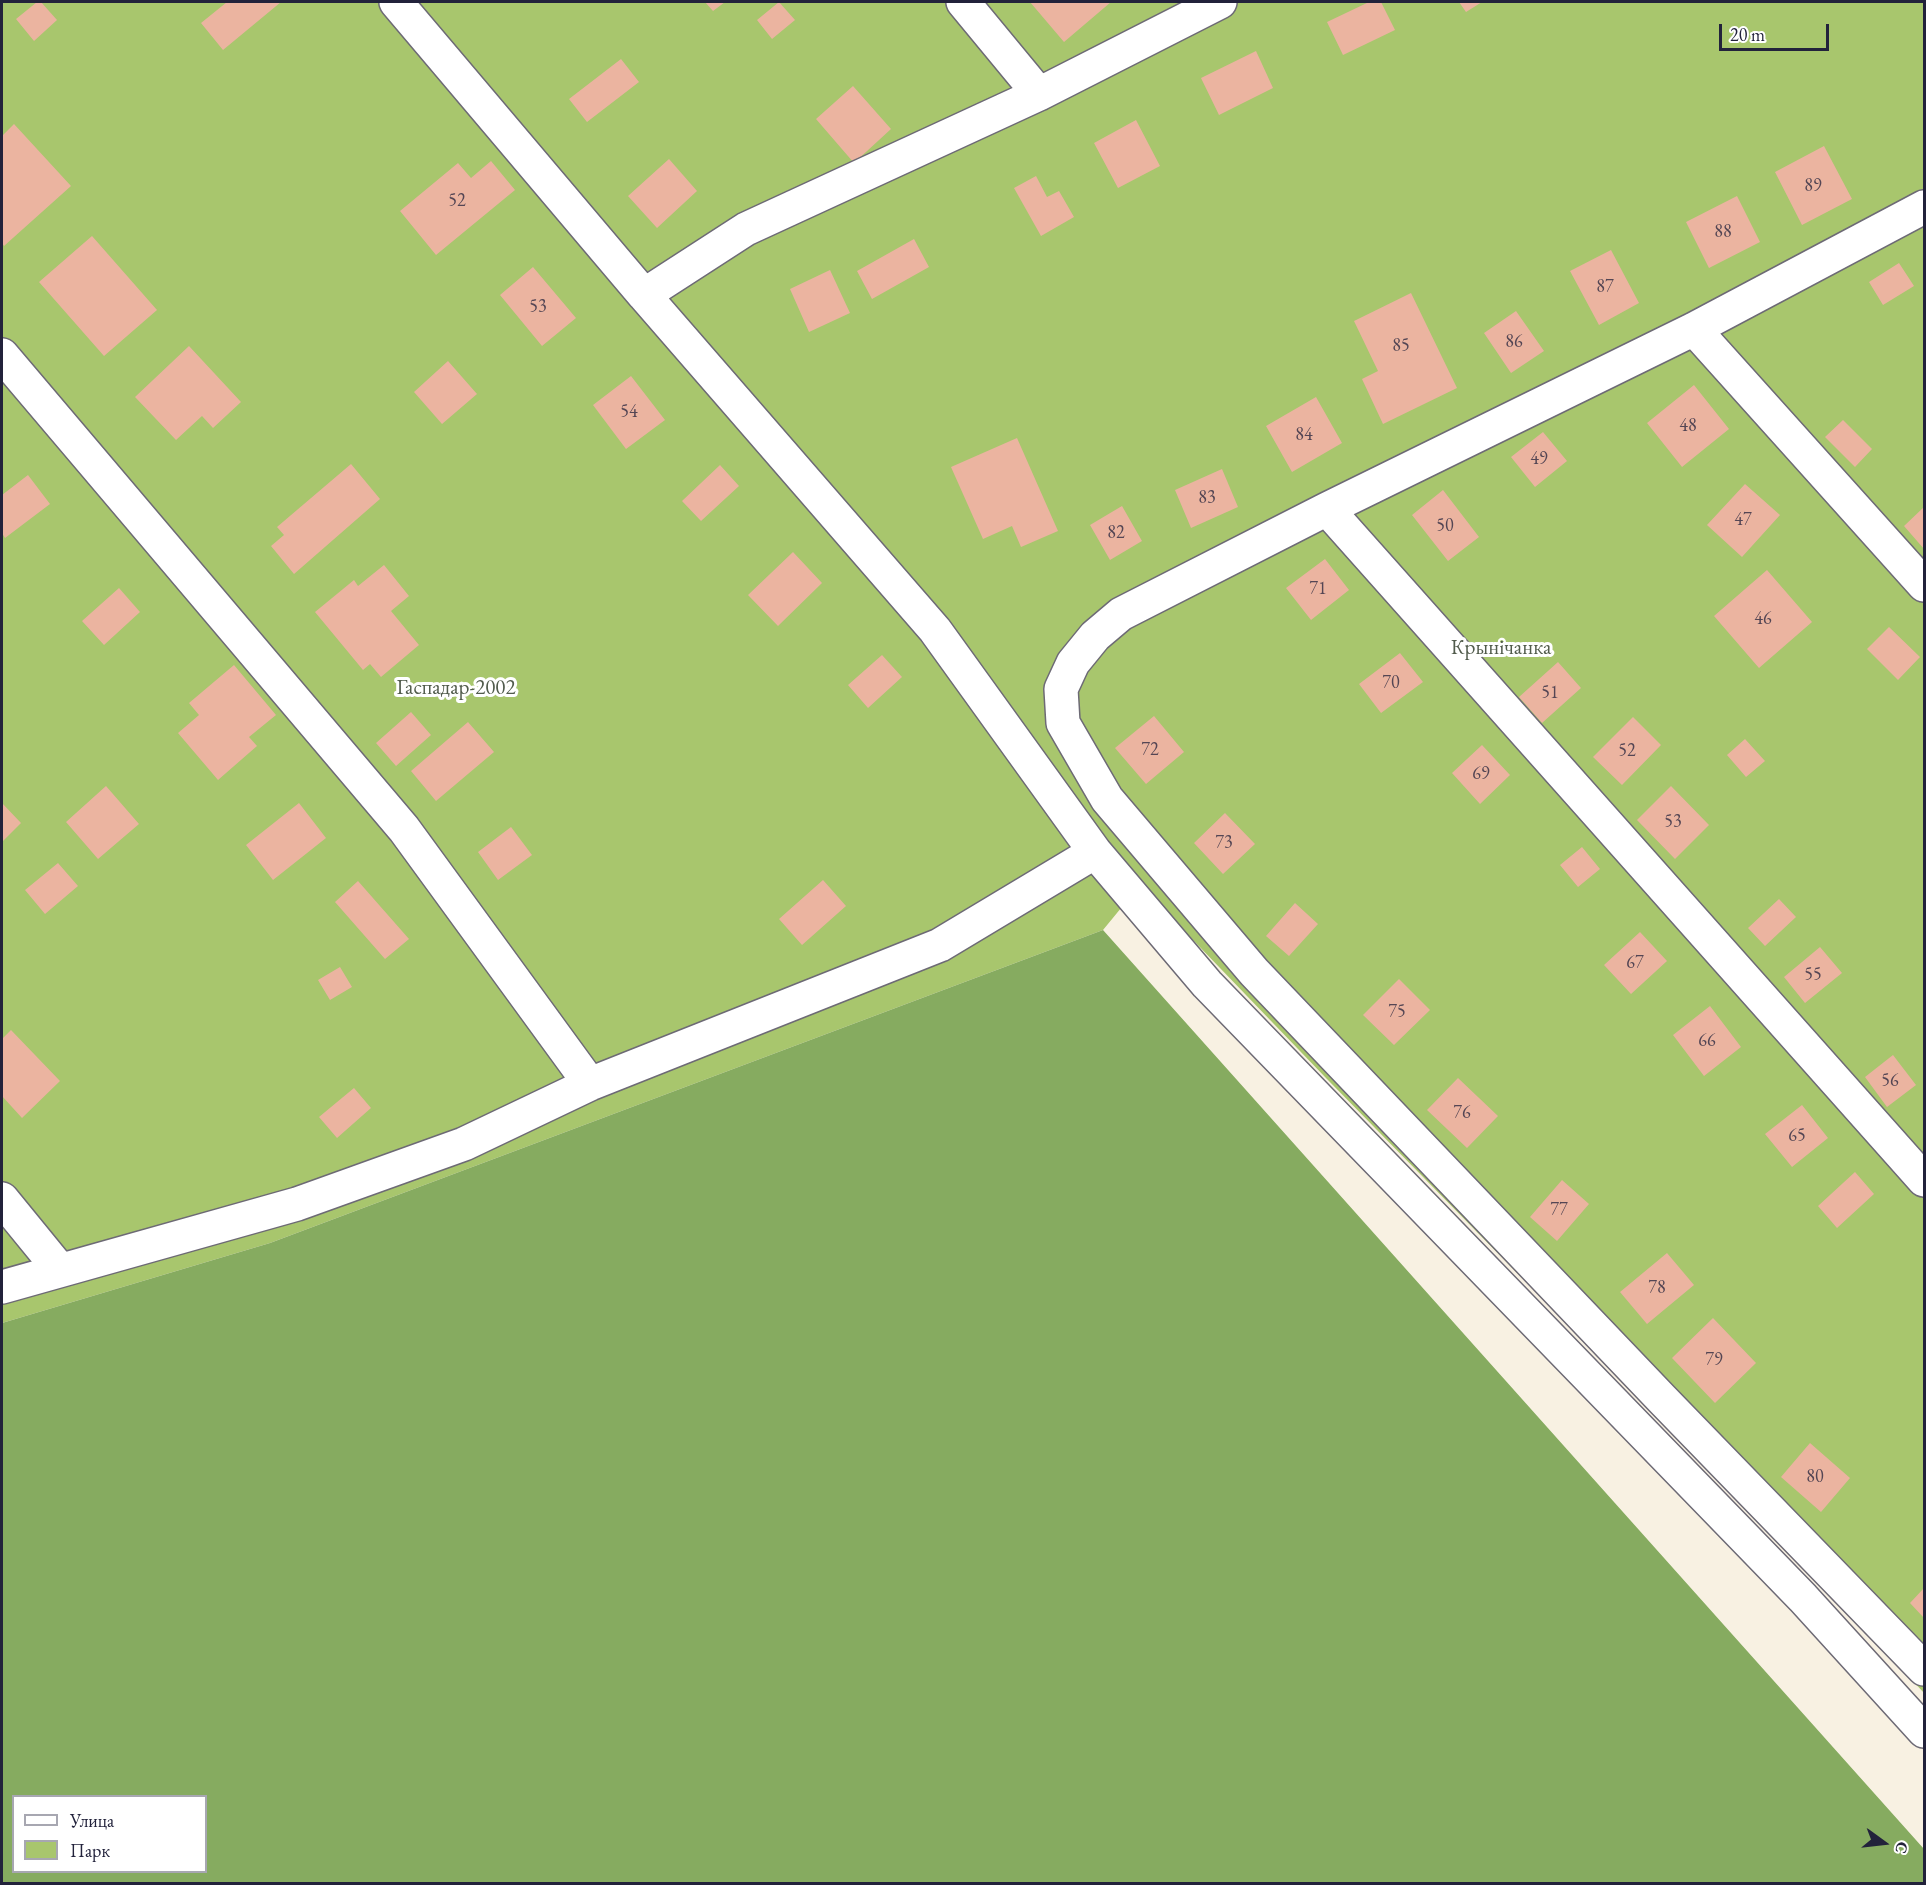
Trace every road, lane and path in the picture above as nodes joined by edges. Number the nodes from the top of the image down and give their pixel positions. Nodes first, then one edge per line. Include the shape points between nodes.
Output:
1 (396, 2) edge
2 (963, 2) edge
3 (1220, 2) edge
4 (1039, 94) junction
5 (1924, 207) edge
6 (644, 295) junction
7 (1694, 329) junction
8 (2, 355) edge
9 (1327, 509) junction
10 (1924, 585) edge
11 (1095, 852) junction
12 (590, 1084) junction
13 (1924, 1180) edge
14 (2, 1198) edge
15 (60, 1270) junction
16 (2, 1287) edge
17 (1924, 1669) edge
18 (1924, 1731) edge

1 - 6 street
2 - 4 street
3 - 4 street
4 - 6 street via 746,229
5 - 7 street
6 - 11 street via 935,630
7 - 9 street
7 - 10 street
8 - 12 street via 404,829
9 - 13 street
9 - 17 street via 1121,614 1095,636 1073,663 1061,689 1063,723 1107,799 1254,972
11 - 12 street via 940,945
11 - 18 street via 1207,984 1803,1598
12 - 15 street via 464,1144 297,1204
14 - 15 street
15 - 16 street

